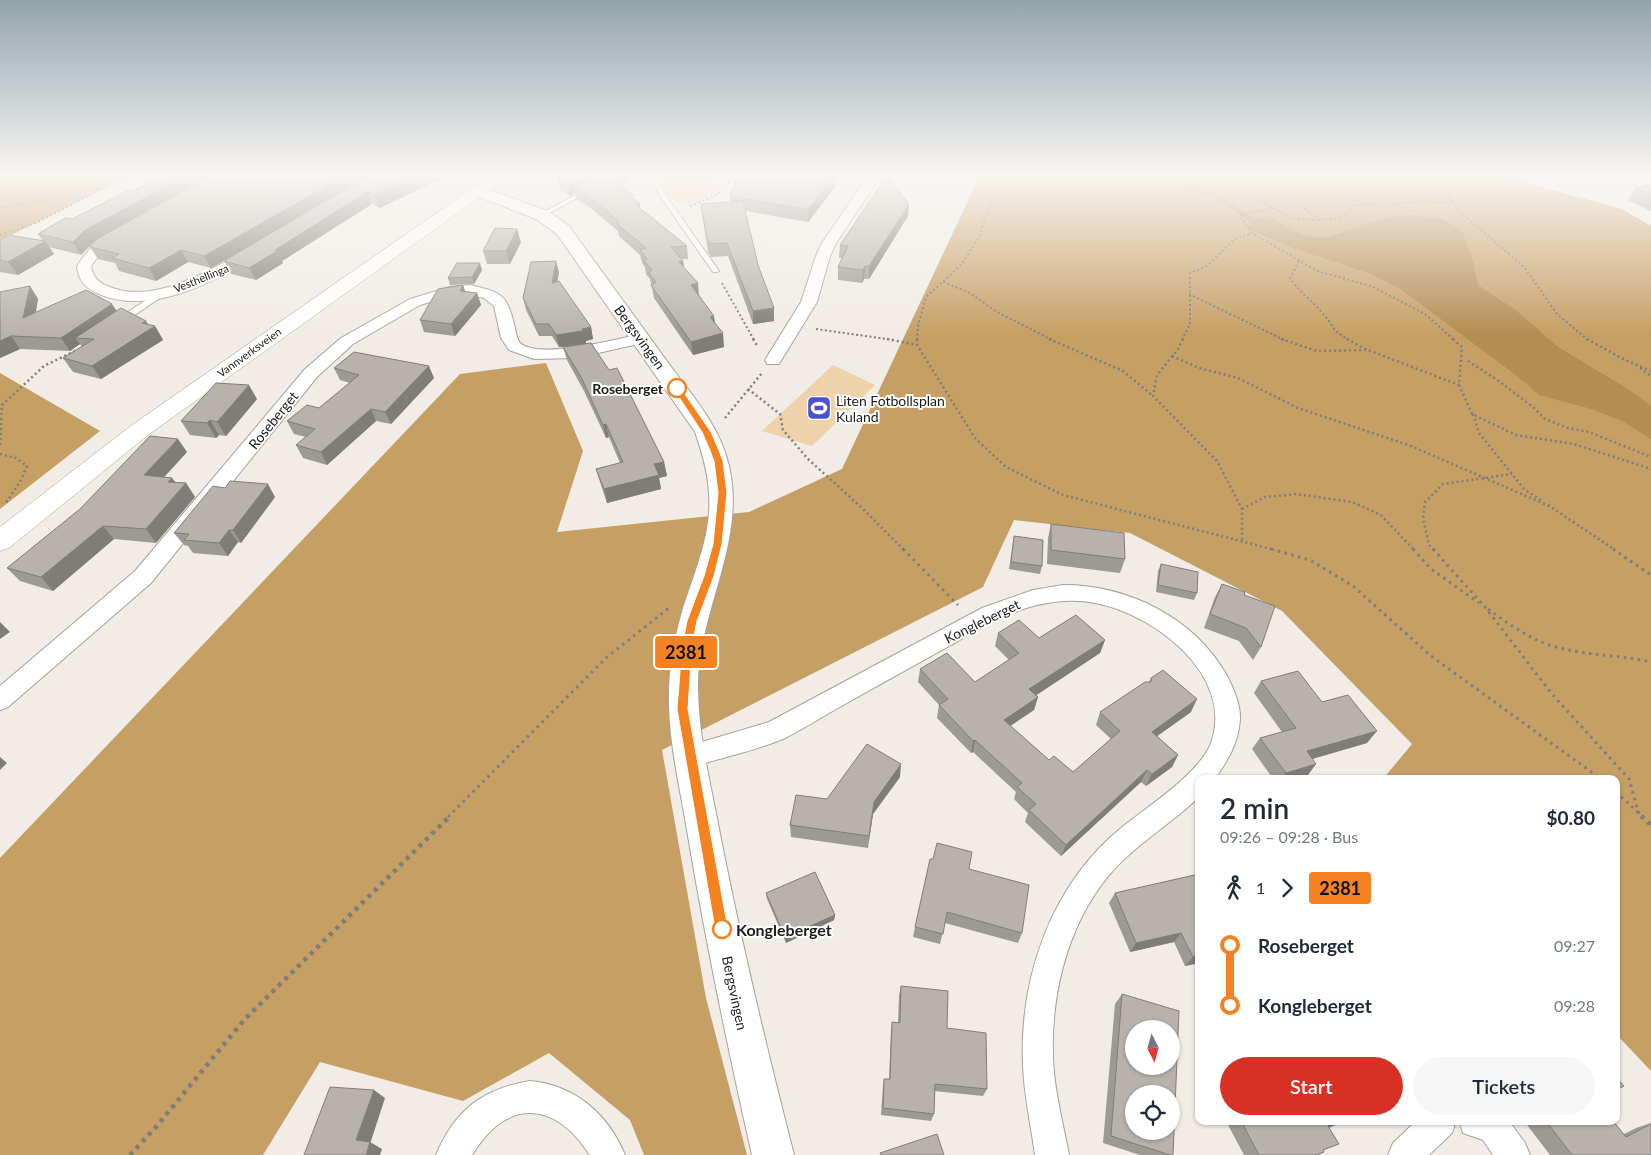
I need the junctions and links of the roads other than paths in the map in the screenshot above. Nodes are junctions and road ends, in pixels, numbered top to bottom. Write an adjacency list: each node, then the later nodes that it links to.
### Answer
1 (427, 227): 12 (main road, Vannverksveien)
2 (559, 227): 10 (street, Bergsvingen)
3 (685, 227): 7 (lane)
4 (840, 227): 11 (street)
5 (133, 228): 8 (street, Vesthellinga)
6 (266, 245): 8 (street, Vesthellinga)
7 (715, 272)
8 (163, 292): 9 (lane)
9 (116, 325)
10 (641, 339): 13 (street, Roseberget); 14 (street, Bergsvingen)
11 (773, 360)
12 (0, 542)
13 (0, 700)
14 (690, 756): 15 (street, Kongleberget); 21 (street, Bergsvingen)
15 (1206, 775)
16 (1195, 789): 22 (street, Kongleberget)
17 (1436, 1125): 23 (street)
18 (1486, 1125): 24 (street)
19 (453, 1155): 20 (street)
20 (608, 1155)
21 (773, 1155)
22 (1052, 1155)
23 (1405, 1155)
24 (1513, 1155)

